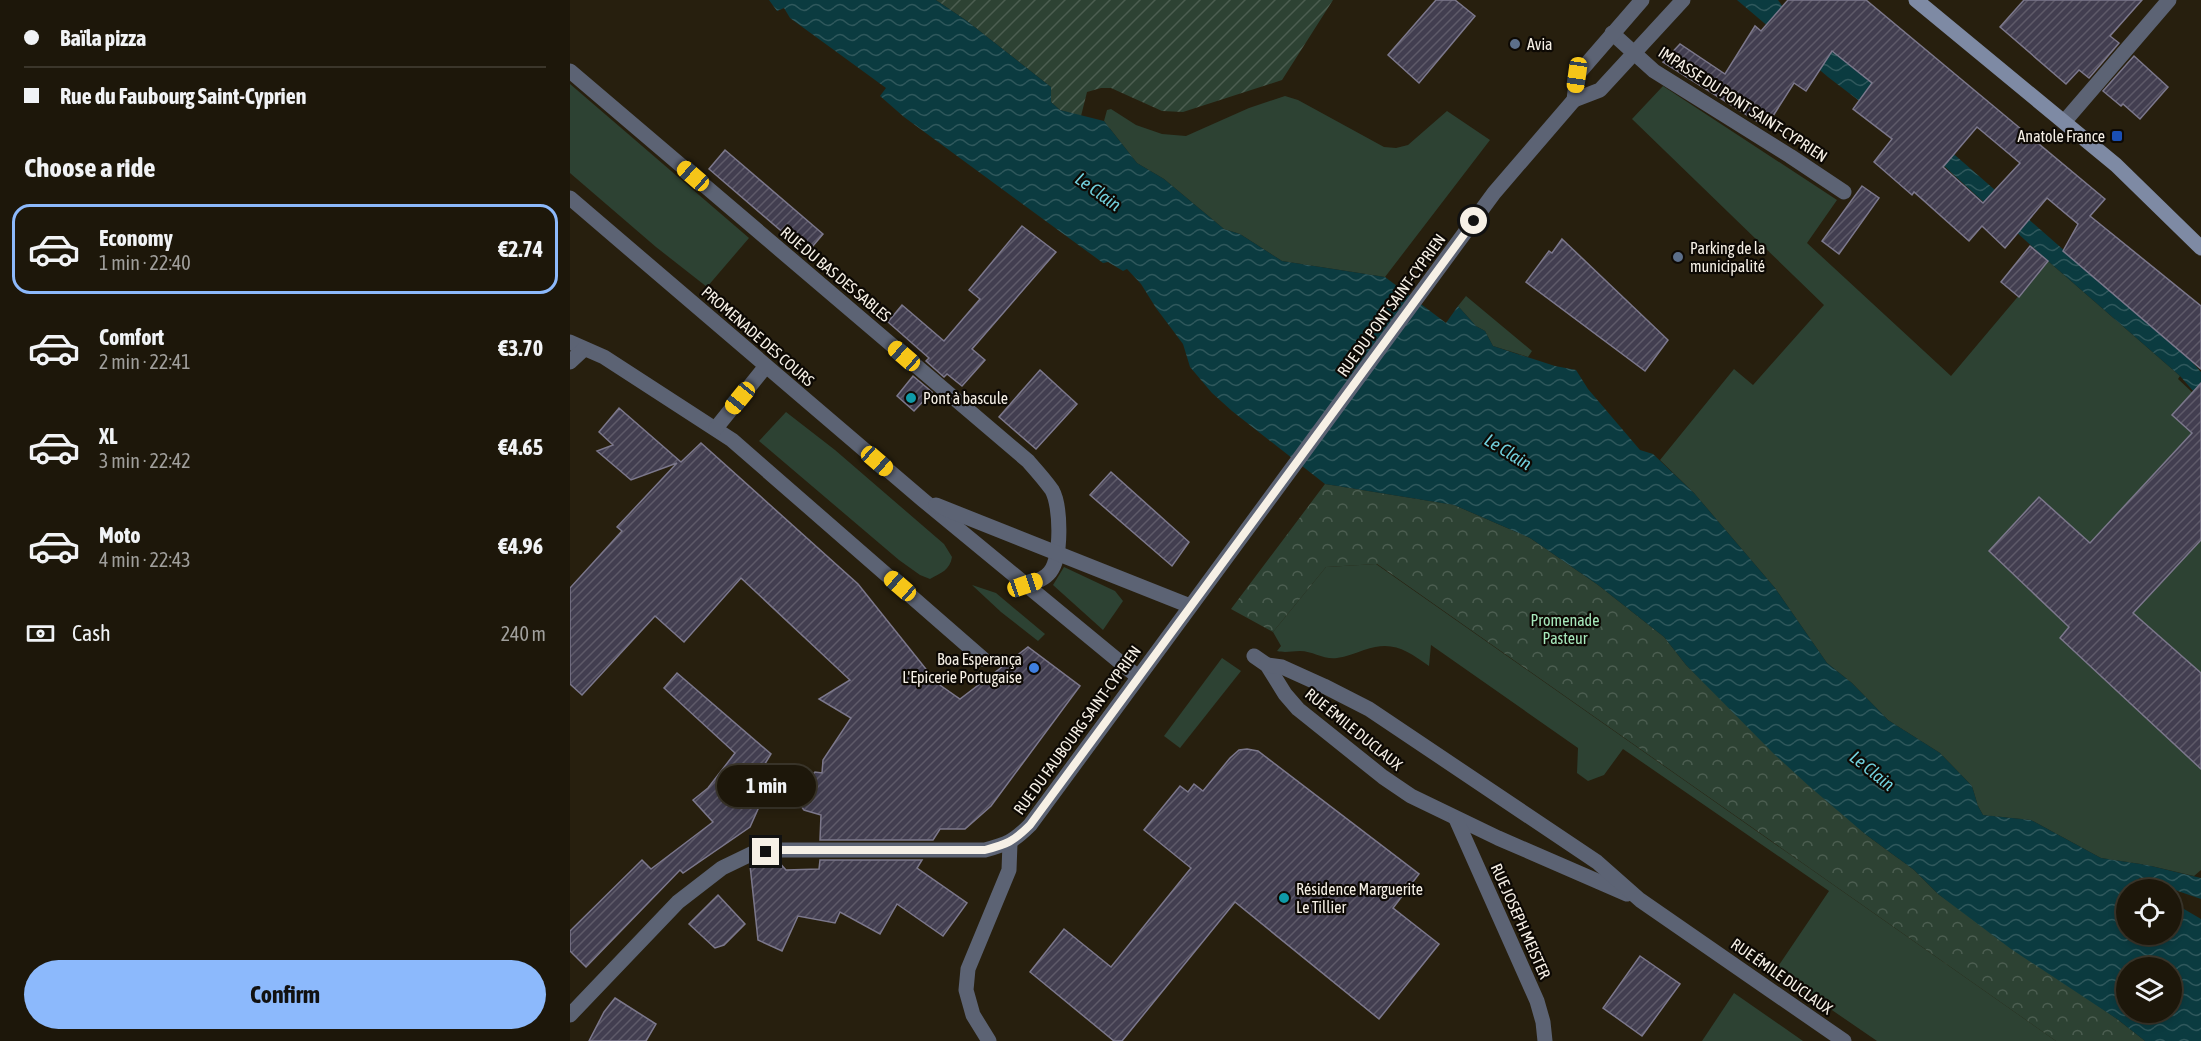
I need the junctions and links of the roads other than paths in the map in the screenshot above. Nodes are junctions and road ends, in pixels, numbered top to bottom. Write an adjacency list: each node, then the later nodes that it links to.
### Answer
1 (1642, 0): 5 (street, RUE DU PONT SAINT-CYPRIEN)
2 (1683, 0): 6 (street)
3 (1916, 0): 9 (main road)
4 (2169, 0): 9 (street)
5 (1612, 33): 6 (street, IMPASSE DU PONT SAINT-CYPRIEN); 8 (street, RUE DU PONT SAINT-CYPRIEN)
6 (1630, 48): 8 (street); 10 (street, IMPASSE DU PONT SAINT-CYPRIEN)
7 (570, 71): 18 (street, RUE DU BAS DES SABLES)
8 (1574, 100): 20 (street, RUE DU PONT SAINT-CYPRIEN)
9 (2064, 122): 12 (main road)
10 (1844, 192)
11 (570, 198): 15 (street, PROMENADE DES COURS)
12 (2201, 248)
13 (577, 345): 14 (street); 16 (street)
14 (570, 362)
15 (766, 366): 16 (street); 17 (street, PROMENADE DES COURS)
16 (716, 428): 22 (street)
17 (923, 500): 18 (street, PROMENADE DES COURS); 19 (street, PROMENADE DES COURS)
18 (1058, 554): 19 (street); 20 (street, PROMENADE DES COURS)
19 (1025, 585): 24 (street, PROMENADE DES COURS)
20 (1190, 606): 24 (street, RUE DU FAUBOURG SAINT-CYPRIEN)
21 (1254, 656): 23 (street)
22 (983, 659)
23 (1267, 665): 25 (street, RUE ÉMILE DUCLAUX); 27 (street, RUE ÉMILE DUCLAUX)
24 (1138, 677): 26 (street, RUE DU FAUBOURG SAINT-CYPRIEN)
25 (1456, 819): 27 (street, RUE ÉMILE DUCLAUX); 30 (street, RUE JOSEPH MEISTER)
26 (1010, 843): 28 (street, RUE DU FAUBOURG SAINT-CYPRIEN); 29 (street)
27 (1640, 900): 31 (street, RUE ÉMILE DUCLAUX)
28 (570, 1015)
29 (989, 1041)
30 (1545, 1041)
31 (1844, 1041)

